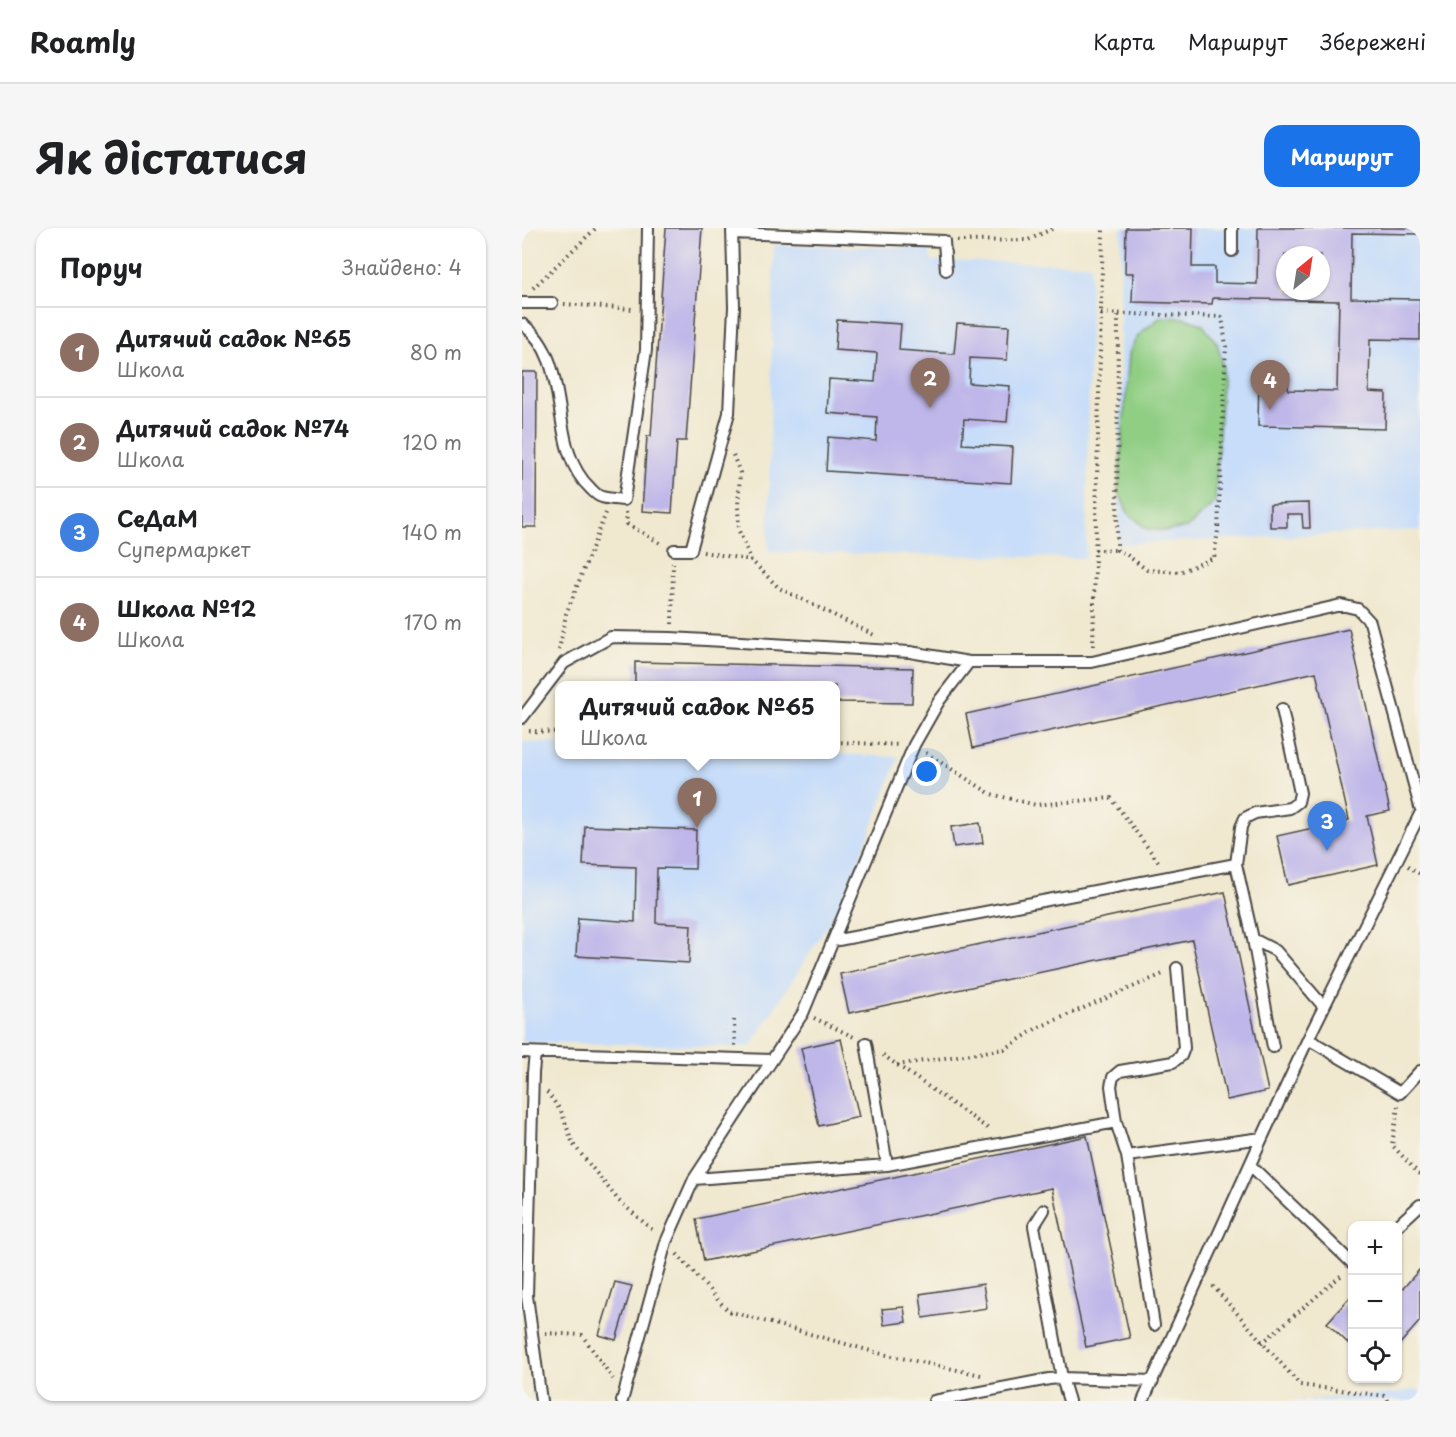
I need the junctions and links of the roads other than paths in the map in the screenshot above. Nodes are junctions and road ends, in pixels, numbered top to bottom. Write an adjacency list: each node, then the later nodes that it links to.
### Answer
1 (648, 228): 8 (lane)
2 (1232, 228): 4 (lane)
3 (732, 230): 5 (lane); 9 (lane)
4 (1232, 251)
5 (946, 270)
6 (522, 303): 7 (lane)
7 (552, 303)
8 (522, 324)
9 (673, 550)
10 (969, 662): 12 (lane); 13 (lane); 17 (lane)
11 (1282, 709): 15 (lane)
12 (522, 718)
13 (1420, 807)
14 (1420, 814): 19 (lane)
15 (1236, 864): 16 (lane); 17 (lane)
16 (1253, 939): 19 (lane); 22 (lane)
17 (833, 941): 25 (lane)
18 (1178, 968): 27 (lane)
19 (1324, 1007): 20 (lane)
20 (1308, 1039): 26 (lane); 28 (lane)
21 (866, 1043): 30 (lane)
22 (1273, 1047)
23 (522, 1052): 24 (lane)
24 (535, 1053): 25 (lane); 37 (lane)
25 (772, 1060): 32 (lane)
26 (1420, 1071)
27 (1116, 1122): 29 (lane); 30 (lane)
28 (1262, 1138): 29 (lane); 31 (lane)
29 (1127, 1156): 38 (lane)
30 (887, 1165): 32 (lane)
31 (1250, 1165): 36 (lane); 40 (lane)
32 (694, 1179): 41 (lane)
33 (1420, 1205): 35 (lane)
34 (1044, 1210): 39 (lane)
35 (1402, 1221)
36 (1348, 1258)
37 (526, 1313): 42 (lane)
38 (1154, 1325)
39 (1062, 1378): 40 (lane); 43 (lane); 44 (lane)
40 (1153, 1381): 45 (lane)
41 (623, 1397)
42 (541, 1401)
43 (934, 1401)
44 (1069, 1401)
45 (1143, 1401)

